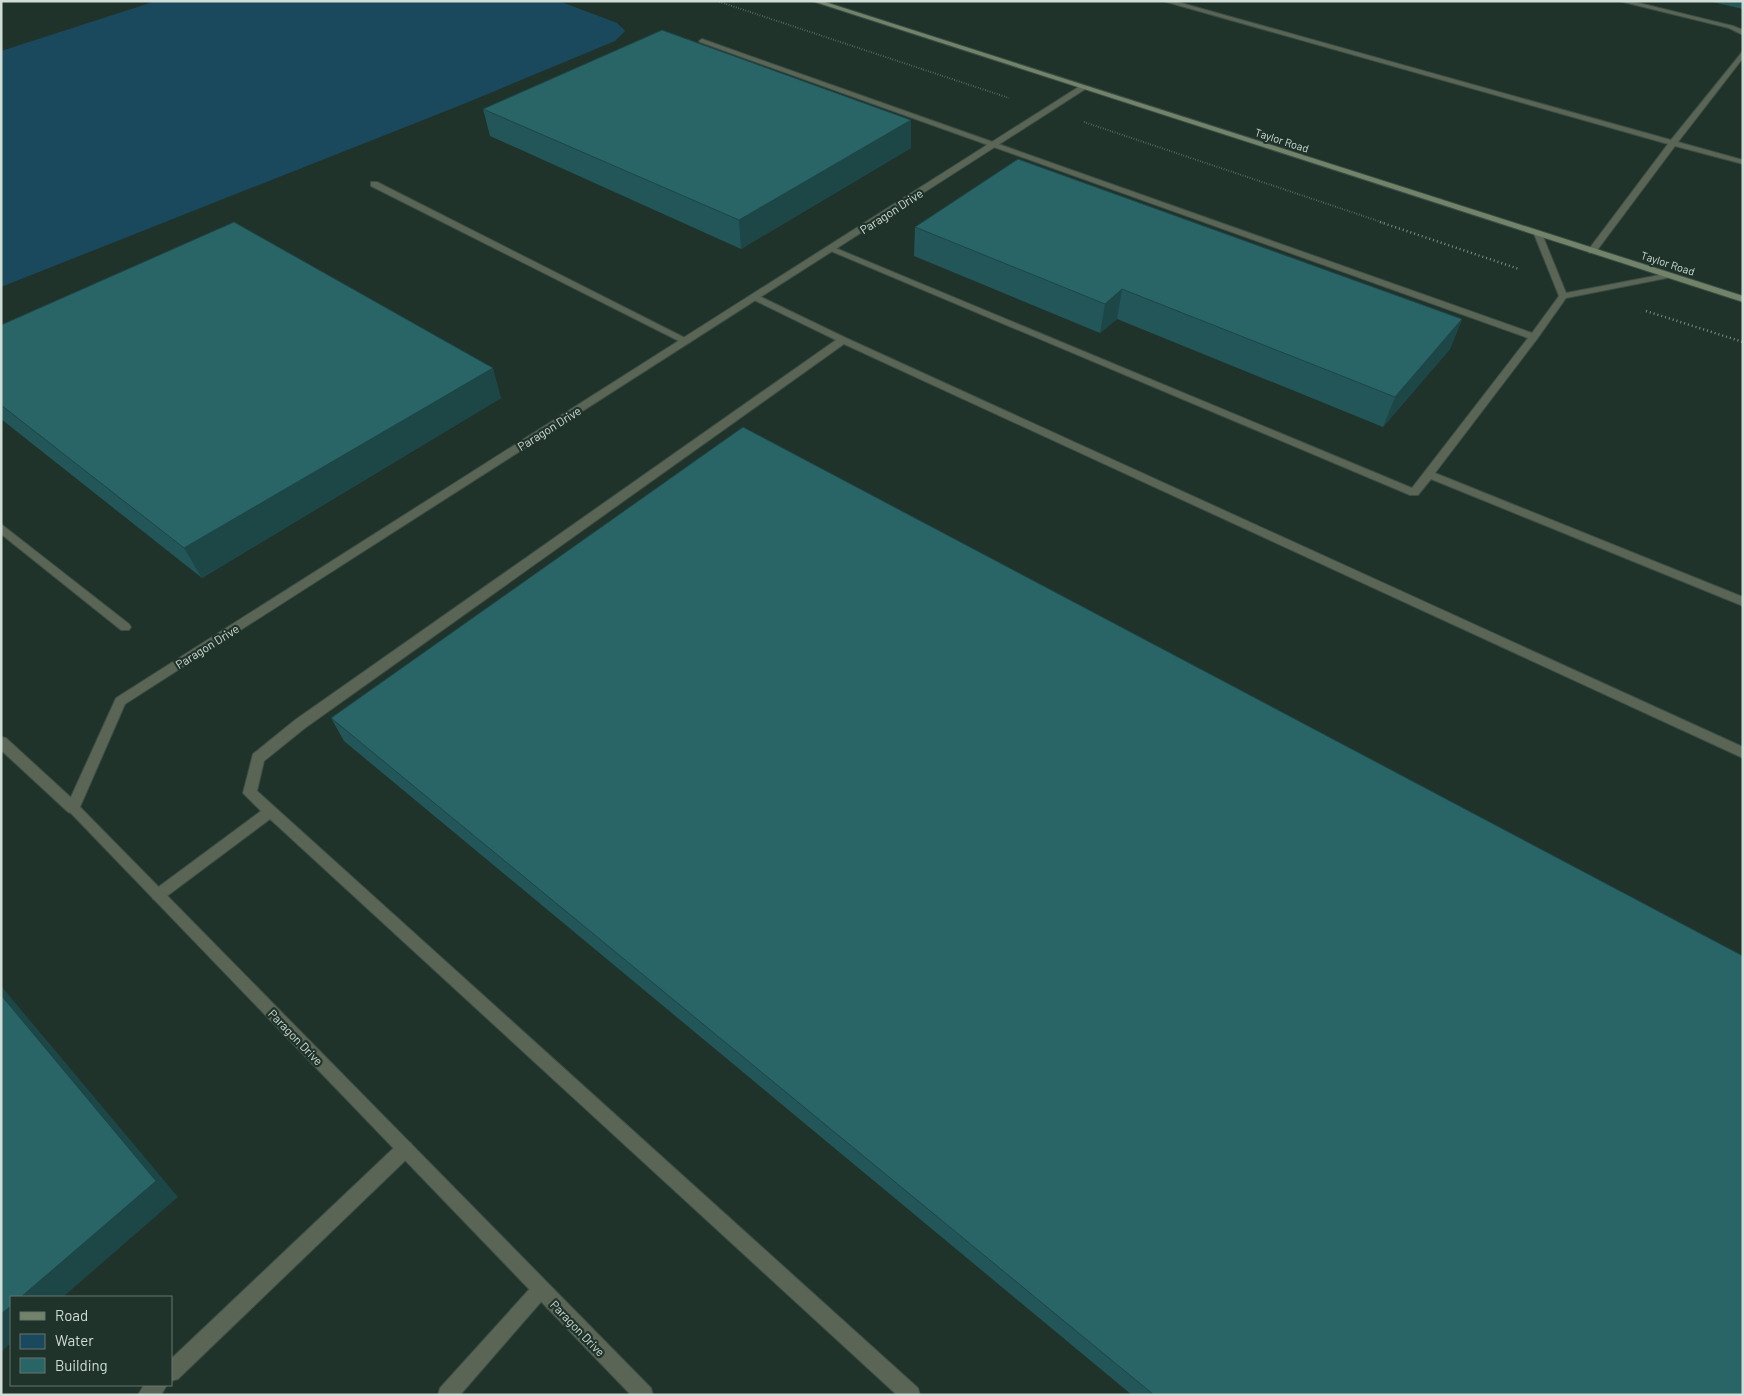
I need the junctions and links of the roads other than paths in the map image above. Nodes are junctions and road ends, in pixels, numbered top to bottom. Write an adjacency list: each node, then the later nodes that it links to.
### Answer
1 (815, 1): 8 (main road, Taylor Road)
2 (1166, 1): 9 (street)
3 (1622, 1): 4 (street)
4 (1743, 33)
5 (702, 41): 10 (street)
6 (1743, 53): 7 (street)
7 (1740, 60): 9 (street)
8 (1083, 88): 10 (street, Paragon Drive); 13 (main road, Taylor Road)
9 (1673, 143): 11 (street); 15 (street)
10 (996, 144): 14 (street, Paragon Drive); 20 (street)
11 (1743, 162)
12 (374, 184): 22 (street)
13 (1538, 234): 15 (main road, Taylor Road); 17 (street)
14 (830, 249): 18 (street, Paragon Drive); 23 (street)
15 (1592, 251): 16 (main road, Taylor Road)
16 (1667, 275): 17 (street); 19 (main road, Taylor Road)
17 (1563, 296): 20 (street)
18 (755, 297): 21 (street); 22 (street, Paragon Drive)
19 (1743, 299)
20 (1534, 338): 23 (street)
21 (843, 340): 28 (street); 30 (street)
22 (686, 341): 29 (street, Paragon Drive)
23 (1429, 474): 25 (street)
24 (1, 528): 26 (street)
25 (1743, 602)
26 (125, 627)
27 (1, 742): 29 (street)
28 (1743, 753)
29 (73, 808): 31 (street, Paragon Drive)
30 (271, 811): 31 (street); 39 (street)
31 (158, 895): 32 (street, Paragon Drive)
32 (406, 1149): 33 (street, Paragon Drive); 34 (street)
33 (541, 1289): 37 (street); 38 (street, Paragon Drive)
34 (172, 1371)
35 (157, 1386): 36 (street)
36 (147, 1395)
37 (447, 1395)
38 (644, 1395)
39 (911, 1395)

